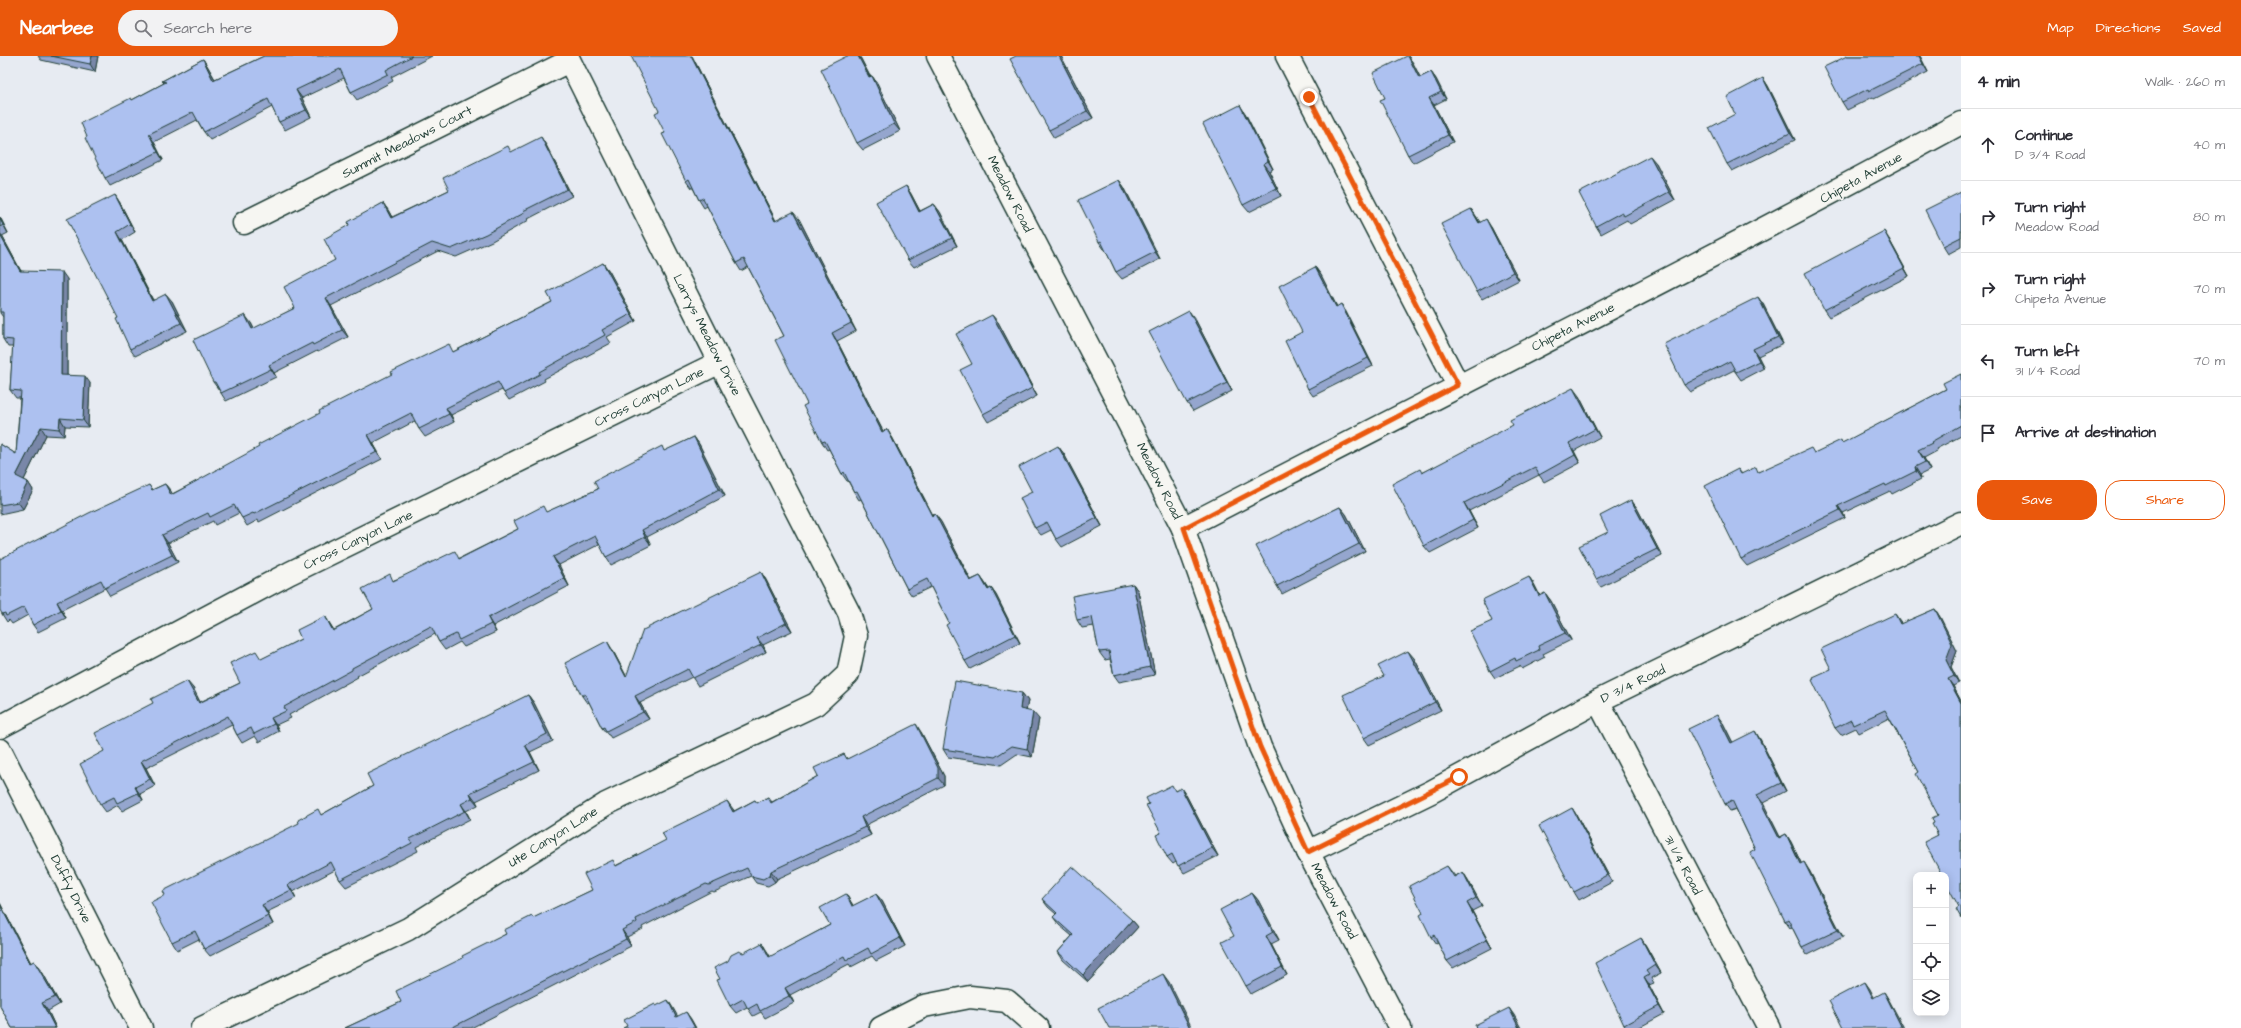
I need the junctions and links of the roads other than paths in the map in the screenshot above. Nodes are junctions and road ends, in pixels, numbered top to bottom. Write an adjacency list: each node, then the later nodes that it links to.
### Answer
1 (938, 56): 9 (street, Meadow Road)
2 (1287, 56): 7 (street)
3 (568, 58): 5 (street, Summit Meadows Court); 6 (street, Larrys Meadow Drive)
4 (1961, 123): 7 (street, Chipeta Avenue)
5 (244, 223)
6 (720, 362): 10 (street, Larrys Meadow Drive); 12 (street, Cross Canyon Lane)
7 (1458, 385): 9 (street, Chipeta Avenue)
8 (1961, 524): 11 (street, D 3/4 Road)
9 (1184, 528): 14 (street, Meadow Road)
10 (849, 613): 16 (street, Ute Canyon Lane)
11 (1598, 701): 14 (street, D 3/4 Road); 20 (street, 31 1/4 Road)
12 (0, 727)
13 (0, 750): 15 (street, Duffy Drive)
14 (1308, 852): 19 (street, Meadow Road)
15 (142, 1028)
16 (202, 1028)
17 (881, 1028): 18 (street)
18 (1038, 1028)
19 (1400, 1028)
20 (1769, 1028)

